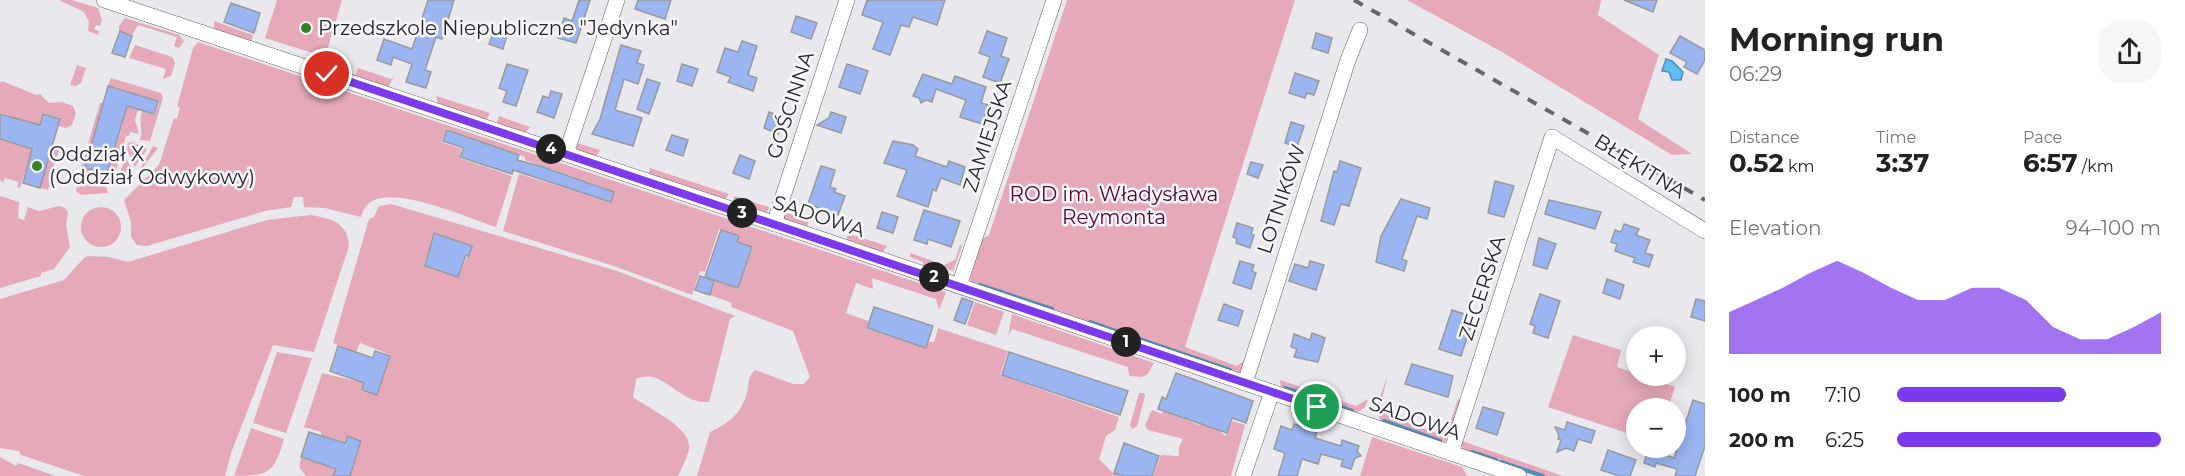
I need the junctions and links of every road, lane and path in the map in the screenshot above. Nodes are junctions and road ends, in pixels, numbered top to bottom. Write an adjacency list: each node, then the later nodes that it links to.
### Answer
1 (104, 0): 7 (street, SADOWA)
2 (617, 0): 7 (street)
3 (847, 0): 8 (street, GOŚCINNA)
4 (1054, 0): 10 (street, ZAMIEJSKA)
5 (1360, 30): 11 (street, LOTNIKÓW)
6 (1552, 137): 9 (street, BŁĘKITNA); 13 (street, ZECERSKA)
7 (566, 154): 8 (street, SADOWA)
8 (774, 224): 10 (street, SADOWA)
9 (1705, 231)
10 (959, 286): 11 (street, SADOWA)
11 (1245, 383): 12 (street, SADOWA)
12 (1272, 392): 13 (street, SADOWA); 15 (street)
13 (1450, 453): 14 (street, SADOWA)
14 (1480, 470): 16 (street, SADOWA)
15 (1243, 476)
16 (1519, 476)

